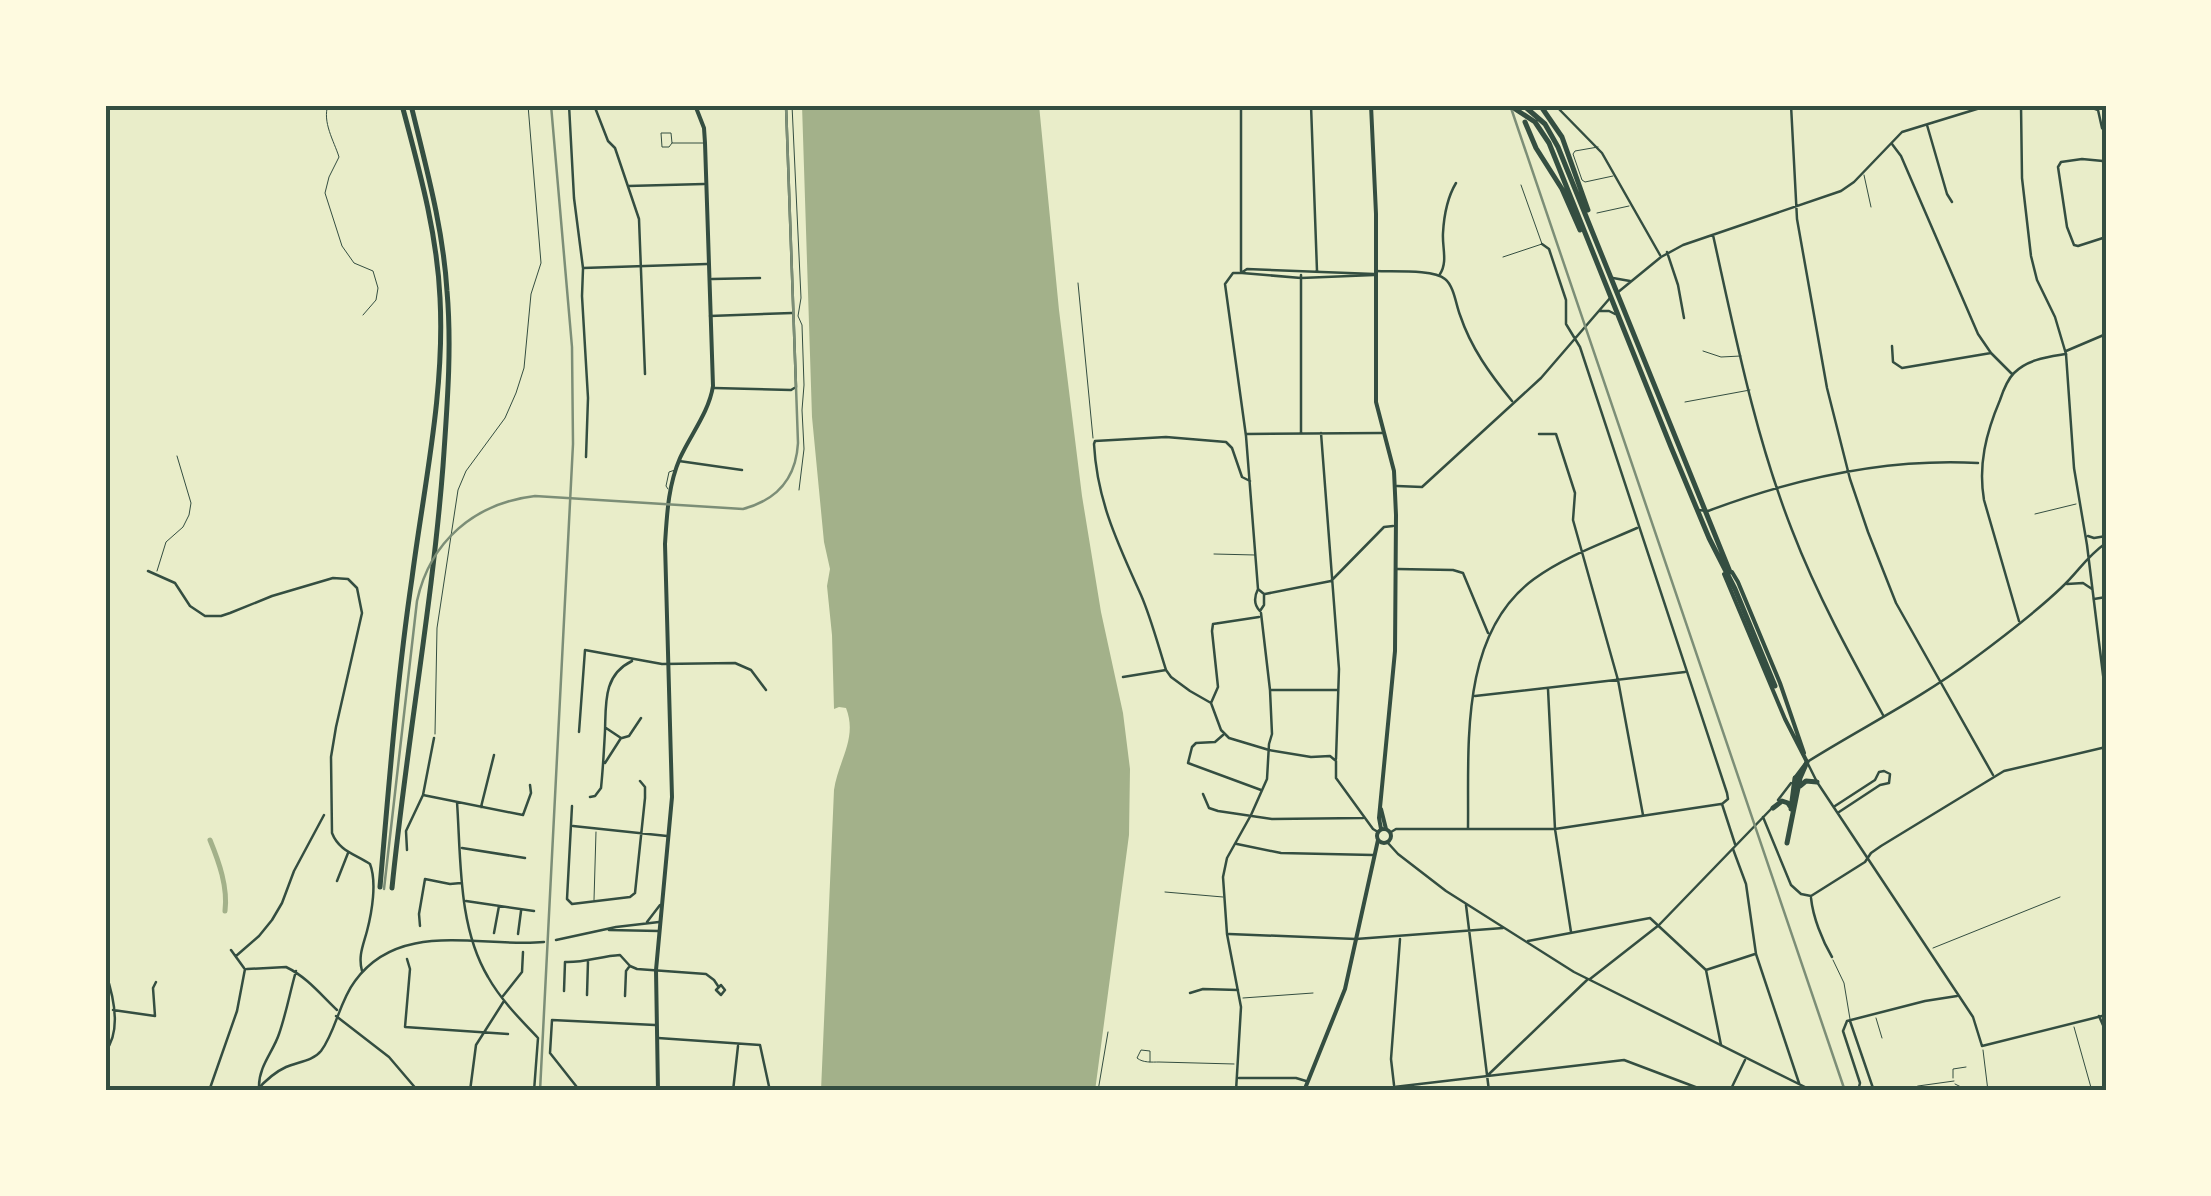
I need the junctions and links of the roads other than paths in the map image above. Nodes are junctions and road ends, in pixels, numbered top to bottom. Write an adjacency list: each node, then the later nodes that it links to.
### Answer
1 (328, 105): 66 (street)
2 (404, 105): 199 (main road); 200 (main road)
3 (528, 105): 150 (street)
4 (569, 105): 51 (street)
5 (594, 105): 34 (street)
6 (695, 105): 25 (main road)
7 (786, 105): 65 (street)
8 (792, 105): 98 (street)
9 (1241, 105): 54 (street)
10 (1311, 105): 53 (street)
11 (1371, 105): 55 (main road)
12 (1508, 105): 45 (main road)
13 (1523, 105): 41 (main road)
14 (1540, 105): 41 (main road)
15 (1555, 105): 26 (street)
16 (1791, 105): 38 (street)
17 (1990, 105): 21 (street)
18 (2021, 105): 75 (street)
19 (2084, 105): 22 (street)
20 (1525, 122): 45 (main road)
21 (1927, 124): 23 (street); 36 (street)
22 (2106, 132)
23 (1891, 142): 29 (street); 74 (street)
24 (672, 143): 25 (street)
25 (705, 143): 32 (main road)
26 (1598, 147): 30 (street); 30 (street)
27 (2106, 152): 28 (street)
28 (2103, 162): 35 (street); 43 (street)
29 (1863, 172): 38 (street); 39 (street)
30 (1616, 175): 37 (street)
31 (1456, 183): 57 (street)
32 (706, 184): 34 (street); 49 (main road)
33 (1521, 185): 44 (street)
34 (628, 186): 50 (street)
35 (2106, 188)
36 (1952, 202)
37 (1632, 206): 40 (street); 48 (street)
38 (1796, 207): 42 (street); 94 (street)
39 (1871, 207)
40 (1597, 213)
41 (1589, 223): 56 (main road)
42 (1713, 234): 46 (street); 76 (street)
43 (2106, 237)
44 (1542, 244): 47 (street); 71 (street)
45 (1592, 250): 63 (main road)
46 (1668, 252): 48 (street); 69 (street)
47 (1502, 257)
48 (1661, 257): 61 (street)
49 (709, 264): 50 (street); 58 (main road)
50 (640, 266): 51 (street); 77 (street)
51 (583, 268): 90 (street)
52 (1301, 272): 53 (street); 54 (street); 60 (street)
53 (1317, 272): 55 (street)
54 (1241, 273): 60 (street); 86 (street)
55 (1376, 273): 57 (street); 60 (street); 85 (main road)
56 (1610, 275): 61 (street); 63 (main road)
57 (1439, 276): 81 (street)
58 (709, 278): 59 (street); 67 (main road)
59 (760, 278)
60 (1301, 278): 83 (street)
61 (1631, 281): 63 (street)
62 (1078, 283): 88 (street)
63 (1614, 295): 64 (street); 68 (main road); 101 (main road)
64 (1598, 312): 68 (street); 71 (street)
65 (793, 313): 67 (street); 79 (street)
66 (363, 314)
67 (710, 316): 79 (main road)
68 (1618, 316): 100 (main road)
69 (1684, 318)
70 (2106, 334): 75 (street)
71 (1575, 338): 81 (street); 104 (street)
72 (1892, 346): 74 (street)
73 (1703, 350): 76 (street)
74 (1991, 353): 78 (street)
75 (2065, 353): 78 (street); 99 (street)
76 (1741, 356): 80 (street)
77 (645, 374)
78 (2012, 374): 92 (street)
79 (713, 388): 91 (main road)
80 (1750, 390): 82 (street); 97 (street)
81 (1513, 402): 96 (street)
82 (1685, 402)
83 (1300, 433): 84 (street); 86 (street)
84 (1321, 433): 85 (street); 116 (street)
85 (1383, 433): 96 (main road)
86 (1246, 434): 95 (street)
87 (1540, 434): 108 (street)
88 (1094, 441): 95 (street); 130 (street)
89 (177, 456): 115 (street)
90 (586, 457)
91 (679, 462): 93 (street); 128 (main road)
92 (1982, 463): 94 (street); 124 (street)
93 (742, 470)
94 (1848, 471): 97 (street); 134 (street)
95 (1250, 481): 110 (street)
96 (1396, 486): 103 (main road)
97 (1777, 487): 101 (street); 145 (street)
98 (799, 490)
99 (2079, 503): 102 (street); 105 (street)
100 (1697, 509): 101 (street); 112 (main road)
101 (1705, 511): 112 (main road)
102 (2035, 514)
103 (1396, 526): 113 (main road); 116 (street)
104 (1639, 527): 108 (street); 131 (street)
105 (2085, 534): 106 (street); 111 (street)
106 (2106, 536)
107 (2106, 543): 111 (street)
108 (1583, 552): 125 (street); 133 (street)
109 (1214, 554): 110 (street)
110 (1256, 554): 118 (street)
111 (2088, 556): 117 (street); 119 (street)
112 (1725, 564): 135 (main road)
113 (1396, 570): 125 (street); 185 (main road)
114 (148, 571): 115 (street)
115 (156, 574): 193 (street)
116 (1331, 580): 120 (street); 139 (street)
117 (2065, 584): 119 (street); 124 (street)
118 (1258, 589): 120 (street); 123 (street)
119 (2093, 589): 122 (street)
120 (1264, 594): 123 (street)
121 (2106, 597): 122 (street)
122 (2094, 599): 143 (street)
123 (1261, 614): 138 (street); 144 (street)
124 (2020, 622): 134 (street)
125 (1488, 634): 141 (street)
126 (615, 656): 127 (street); 129 (street); 148 (street)
127 (635, 659): 128 (street); 129 (street)
128 (668, 664): 137 (street); 187 (main road)
129 (619, 668): 147 (street)
130 (1166, 670): 132 (street); 144 (street)
131 (1687, 671): 133 (street); 169 (street)
132 (1123, 676)
133 (1618, 680): 136 (street); 178 (street)
134 (1940, 682): 145 (street); 158 (street)
135 (1776, 685): 140 (main road); 142 (main road)
136 (1548, 689): 141 (street); 184 (street)
137 (766, 690)
138 (1270, 690): 139 (street); 153 (street)
139 (1339, 690): 156 (street)
140 (1784, 693): 142 (main road); 155 (main road)
141 (1474, 696): 182 (street)
142 (1775, 696): 155 (main road)
143 (2106, 699)
144 (1211, 703): 149 (street)
145 (1883, 716): 155 (street)
146 (641, 718): 151 (street)
147 (605, 727): 151 (street); 157 (street)
148 (579, 732)
149 (1224, 734): 153 (street); 164 (street)
150 (434, 738): 166 (street)
151 (621, 738): 157 (street)
152 (2106, 748): 158 (street)
153 (1269, 750): 156 (street); 164 (street)
154 (494, 756): 171 (street)
155 (1806, 760): 159 (main road); 161 (street); 163 (main road)
156 (1336, 761): 180 (street)
157 (602, 768): 167 (street)
158 (1993, 777): 196 (street)
159 (1795, 778): 173 (street); 174 (main road)
160 (640, 781): 186 (street)
161 (1817, 782): 163 (main road); 172 (street)
162 (530, 785): 171 (street)
163 (1798, 788): 174 (main road)
164 (1263, 790): 177 (street)
165 (1203, 794): 177 (street)
166 (423, 795): 168 (street); 192 (street)
167 (590, 798)
168 (457, 802): 171 (street); 191 (street)
169 (1722, 804): 178 (street); 190 (street)
170 (572, 806): 181 (street)
171 (481, 807)
172 (1834, 807): 175 (street); 175 (street)
173 (1772, 808): 174 (main road); 179 (street)
174 (1790, 812)
175 (1838, 813): 196 (street)
176 (324, 815): 234 (street)
177 (1251, 815): 180 (street); 189 (street)
178 (1643, 815): 184 (street)
179 (1763, 816): 190 (street); 202 (street)
180 (1365, 818): 185 (street)
181 (571, 826): 183 (street); 206 (street)
182 (1468, 828): 184 (street); 185 (street)
183 (596, 829): 186 (street); 206 (street)
184 (1555, 829): 223 (street)
185 (1384, 830): 188 (main road); 188 (main road)
186 (641, 833): 187 (street); 206 (street)
187 (667, 836): 207 (main road)
188 (1382, 842): 194 (main road); 208 (street)
189 (1235, 844): 194 (street); 203 (street)
190 (1735, 847): 214 (street); 233 (street)
191 (459, 848): 195 (street); 198 (street)
192 (407, 850)
193 (348, 852): 197 (street); 243 (street)
194 (1375, 856): 225 (main road)
195 (525, 858)
196 (1868, 858): 202 (street); 231 (street)
197 (337, 881)
198 (462, 883): 205 (street); 215 (street)
199 (380, 888)
200 (392, 888)
201 (1165, 892): 203 (street)
202 (1811, 896): 235 (street)
203 (1223, 897): 222 (street)
204 (2060, 897): 231 (street)
205 (465, 900): 209 (street); 228 (street)
206 (594, 900)
207 (662, 902): 212 (street); 213 (main road)
208 (1466, 904): 216 (street); 219 (street)
209 (499, 906): 210 (street); 220 (street)
210 (522, 910): 211 (street); 221 (street)
211 (534, 911)
212 (646, 922): 213 (street); 217 (street)
213 (660, 922): 218 (main road)
214 (1659, 925): 223 (street); 241 (street); 245 (street)
215 (420, 926)
216 (1503, 928): 219 (street); 227 (street)
217 (602, 930): 218 (street); 226 (street)
218 (660, 930): 240 (main road)
219 (1470, 931): 224 (street); 279 (street)
220 (494, 934)
221 (518, 934)
222 (1227, 934): 225 (street); 248 (street)
223 (1571, 934): 227 (street)
224 (1400, 938): 225 (street); 288 (street)
225 (1356, 939): 283 (main road)
226 (556, 940)
227 (1524, 941): 245 (street)
228 (473, 942): 229 (street); 243 (street); 256 (street)
229 (544, 942)
230 (231, 950): 234 (street)
231 (1930, 950): 254 (street)
232 (523, 952): 256 (street)
233 (1756, 954): 241 (street); 286 (street)
234 (236, 956): 239 (street)
235 (1832, 957): 262 (street)
236 (408, 959): 265 (street)
237 (588, 961): 238 (street); 249 (street); 252 (street)
238 (630, 966): 240 (street); 253 (street)
239 (245, 969): 244 (street); 291 (street)
240 (656, 970): 247 (street); 264 (main road)
241 (1706, 970): 272 (street)
242 (105, 971): 257 (street)
243 (362, 971): 259 (street)
244 (296, 972): 259 (street); 290 (street)
245 (1587, 980): 272 (street); 279 (street)
246 (156, 982): 257 (street)
247 (718, 986)
248 (1238, 990): 250 (street); 255 (street)
249 (564, 991)
250 (1190, 992)
251 (1313, 993): 255 (street)
252 (587, 994)
253 (625, 996)
254 (1959, 996): 258 (street); 273 (street)
255 (1240, 998): 277 (street)
256 (503, 999): 265 (street); 295 (street)
257 (113, 1010): 274 (street)
258 (1874, 1013): 262 (street); 270 (street)
259 (337, 1014): 281 (street); 290 (street)
260 (2106, 1014): 261 (street)
261 (2099, 1016): 263 (street); 267 (street)
262 (1850, 1019): 309 (street); 310 (street)
263 (2073, 1023): 273 (street); 313 (street)
264 (656, 1025): 269 (main road); 296 (street)
265 (484, 1032): 268 (street); 294 (street)
266 (1108, 1032): 300 (street)
267 (2106, 1032)
268 (508, 1034)
269 (657, 1038): 271 (street); 297 (main road)
270 (1882, 1038)
271 (738, 1044): 298 (street); 299 (street)
272 (1721, 1046): 275 (street)
273 (1982, 1046): 285 (street)
274 (105, 1052)
275 (1746, 1058): 286 (street); 307 (street)
276 (1150, 1062): 277 (street)
277 (1238, 1064): 280 (street)
278 (1966, 1067): 282 (street)
279 (1487, 1076): 284 (street); 305 (street); 306 (street)
280 (1237, 1078): 283 (street); 301 (street)
281 (409, 1080): 292 (street); 293 (street)
282 (1954, 1081): 289 (street); 311 (street)
283 (1307, 1082): 302 (main road)
284 (1416, 1084): 288 (street); 304 (street)
285 (1986, 1084): 287 (street); 312 (street)
286 (1800, 1085): 308 (street)
287 (1978, 1085)
288 (1394, 1087): 303 (street)
289 (1961, 1087)
290 (258, 1089)
291 (209, 1091)
292 (408, 1091)
293 (418, 1091)
294 (470, 1091)
295 (534, 1091)
296 (580, 1091)
297 (658, 1091)
298 (734, 1091)
299 (770, 1091)
300 (1098, 1091)
301 (1236, 1091)
302 (1304, 1091)
303 (1360, 1091)
304 (1418, 1091)
305 (1489, 1091)
306 (1706, 1091)
307 (1730, 1091)
308 (1813, 1091)
309 (1858, 1091)
310 (1874, 1091)
311 (1904, 1091)
312 (1988, 1091)
313 (2092, 1091)

